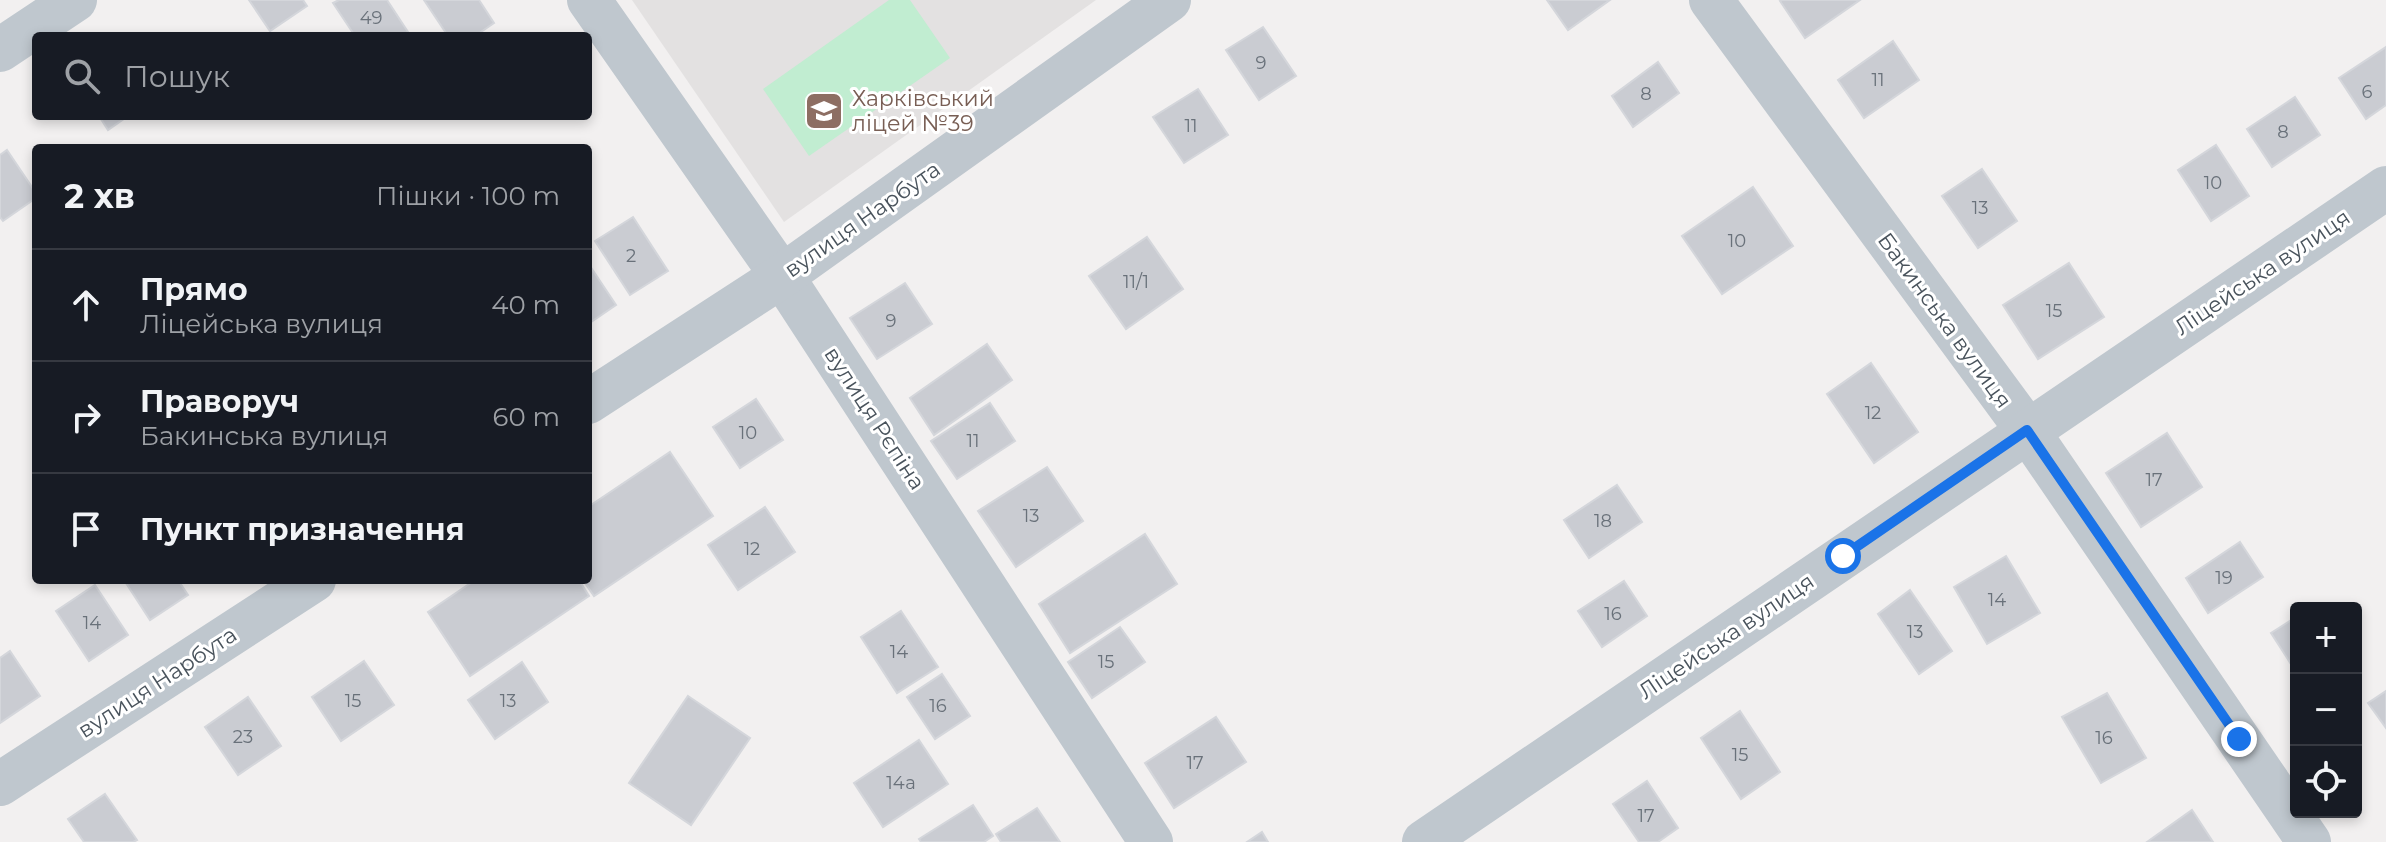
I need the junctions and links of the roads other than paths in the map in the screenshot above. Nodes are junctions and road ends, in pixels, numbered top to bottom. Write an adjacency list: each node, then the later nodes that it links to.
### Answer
1 (75, 0): 5 (street)
2 (589, 0): 7 (street, вулиця Рєпіна)
3 (1169, 0): 7 (street, вулиця Нарбута)
4 (1711, 0): 9 (street, Бакинська вулиця)
5 (0, 50)
6 (2386, 188): 9 (street, Ліцейська вулиця)
7 (782, 276): 8 (street, вулиця Нарбута); 12 (street, вулиця Рєпіна)
8 (592, 399)
9 (2027, 430): 13 (street, Ліцейська вулиця); 14 (street, Бакинська вулиця)
10 (308, 584): 11 (street, вулиця Нарбута)
11 (0, 784)
12 (1151, 842)
13 (1424, 842)
14 (2309, 842)

